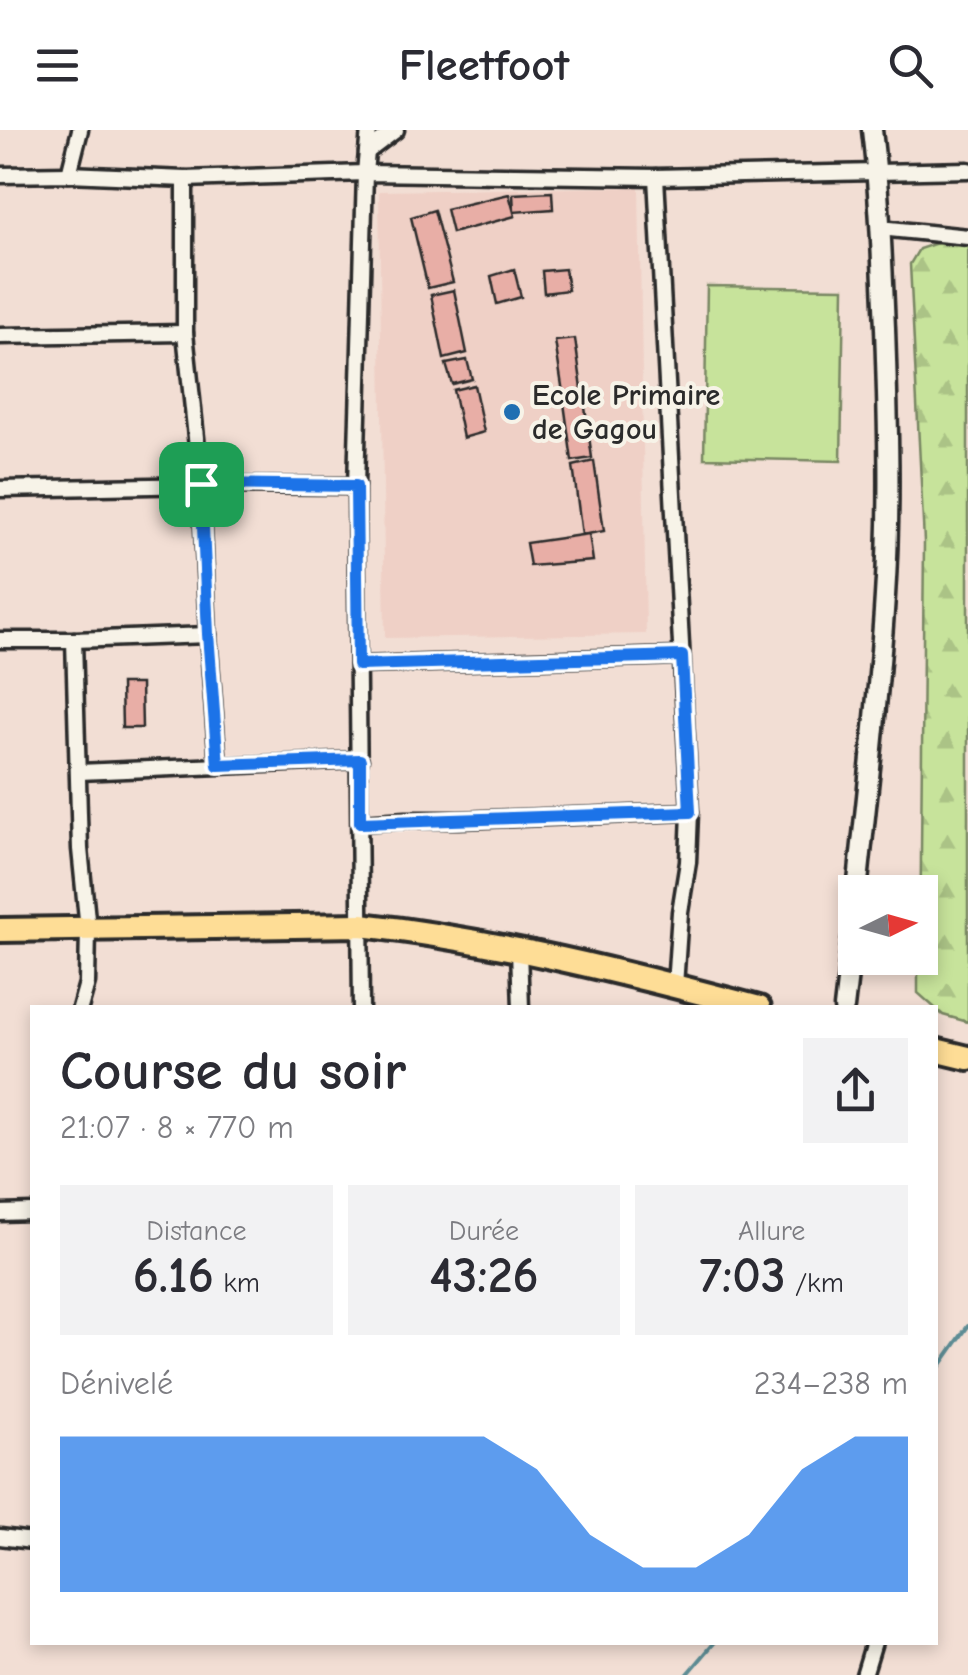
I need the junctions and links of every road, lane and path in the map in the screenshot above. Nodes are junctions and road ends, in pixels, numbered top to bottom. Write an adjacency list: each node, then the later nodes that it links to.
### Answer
1 (80, 130): 9 (street)
2 (369, 130): 5 (street)
3 (396, 130): 5 (street)
4 (872, 130): 8 (street)
5 (367, 152): 7 (street)
6 (968, 170): 8 (street)
7 (365, 173): 11 (street); 12 (street); 18 (street)
8 (878, 173): 11 (street); 13 (street)
9 (70, 174): 10 (street); 12 (street)
10 (0, 175)
11 (656, 177): 23 (street)
12 (186, 179): 15 (street)
13 (880, 228): 14 (street); 30 (street)
14 (968, 237)
15 (185, 333): 16 (street); 17 (street)
16 (0, 336)
17 (201, 484): 18 (street); 19 (street); 20 (street)
18 (356, 486): 24 (street)
19 (0, 489)
20 (208, 634): 22 (street); 26 (street)
21 (0, 640): 22 (street)
22 (74, 640): 27 (street)
23 (682, 656): 24 (street); 28 (street)
24 (358, 665): 25 (street)
25 (360, 760): 26 (street); 29 (street)
26 (218, 765): 27 (street)
27 (79, 772): 32 (street)
28 (690, 812): 29 (street); 36 (street)
29 (360, 823): 31 (street)
30 (859, 875)
31 (360, 925): 32 (main road); 34 (main road); 38 (street)
32 (88, 929): 33 (main road); 37 (street)
33 (0, 930)
34 (519, 950): 36 (main road); 39 (street)
35 (848, 975): 41 (street)
36 (675, 986): 40 (main road)
37 (81, 1005)
38 (361, 1005)
39 (521, 1005)
40 (748, 1005)
41 (844, 1005)
42 (938, 1051): 43 (main road)
43 (968, 1058)
44 (0, 1212): 45 (street)
45 (30, 1212)
46 (0, 1537): 47 (street)
47 (30, 1541)
48 (873, 1645): 49 (street)
49 (864, 1675)

